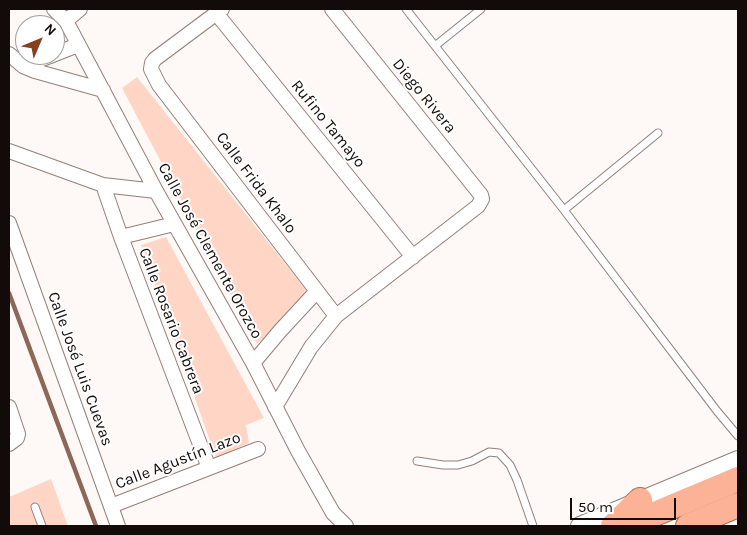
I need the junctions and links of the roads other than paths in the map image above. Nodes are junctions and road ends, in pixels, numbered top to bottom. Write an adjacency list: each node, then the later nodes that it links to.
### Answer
1 (54, 9): 7 (street, Calle José Clemente Orozco)
2 (80, 9): 7 (street)
3 (332, 9): 22 (street, Diego Rivera)
4 (406, 9): 9 (lane)
5 (481, 9): 9 (lane)
6 (219, 11): 22 (street, Rufino Tamayo); 23 (street, Calle Frida Khalo)
7 (66, 21): 8 (street, Calle José Clemente Orozco)
8 (78, 45): 10 (street); 13 (street, Calle José Clemente Orozco)
9 (435, 46): 18 (lane)
10 (65, 50)
11 (9, 54): 12 (street)
12 (23, 66): 13 (street)
13 (103, 90): 17 (street, Calle José Clemente Orozco)
14 (658, 133): 18 (lane)
15 (9, 151): 16 (street)
16 (103, 185): 17 (street); 21 (street, Calle Rosario Cabrera)
17 (156, 191): 20 (street, Calle José Clemente Orozco)
18 (564, 210): 28 (lane)
19 (9, 223): 37 (street, Calle José Luis Cuevas)
20 (174, 224): 21 (street); 25 (street, Calle José Clemente Orozco)
21 (121, 237): 33 (street, Calle Rosario Cabrera)
22 (413, 257): 24 (street)
23 (317, 291): 24 (street, Calle Frida Khalo); 25 (street)
24 (336, 316): 27 (street)
25 (253, 363): 27 (street, Calle José Clemente Orozco)
26 (9, 407): 29 (street)
27 (275, 407): 39 (street, Calle José Clemente Orozco)
28 (738, 436)
29 (11, 443)
30 (258, 449): 33 (street, Calle Agustín Lazo)
31 (738, 460): 35 (street)
32 (417, 461): 43 (lane)
33 (209, 468): 37 (street, Calle Agustín Lazo)
34 (738, 479): 46 (highway)
35 (640, 500): 44 (street); 45 (highway)
36 (738, 505): 47 (highway)
37 (111, 506): 41 (street, Calle José Luis Cuevas)
38 (35, 507): 40 (lane)
39 (333, 519): 42 (street, Calle José Clemente Orozco)
40 (42, 526)
41 (118, 526)
42 (346, 526)
43 (533, 526)
44 (580, 526)
45 (614, 526)
46 (626, 526)
47 (688, 526)

